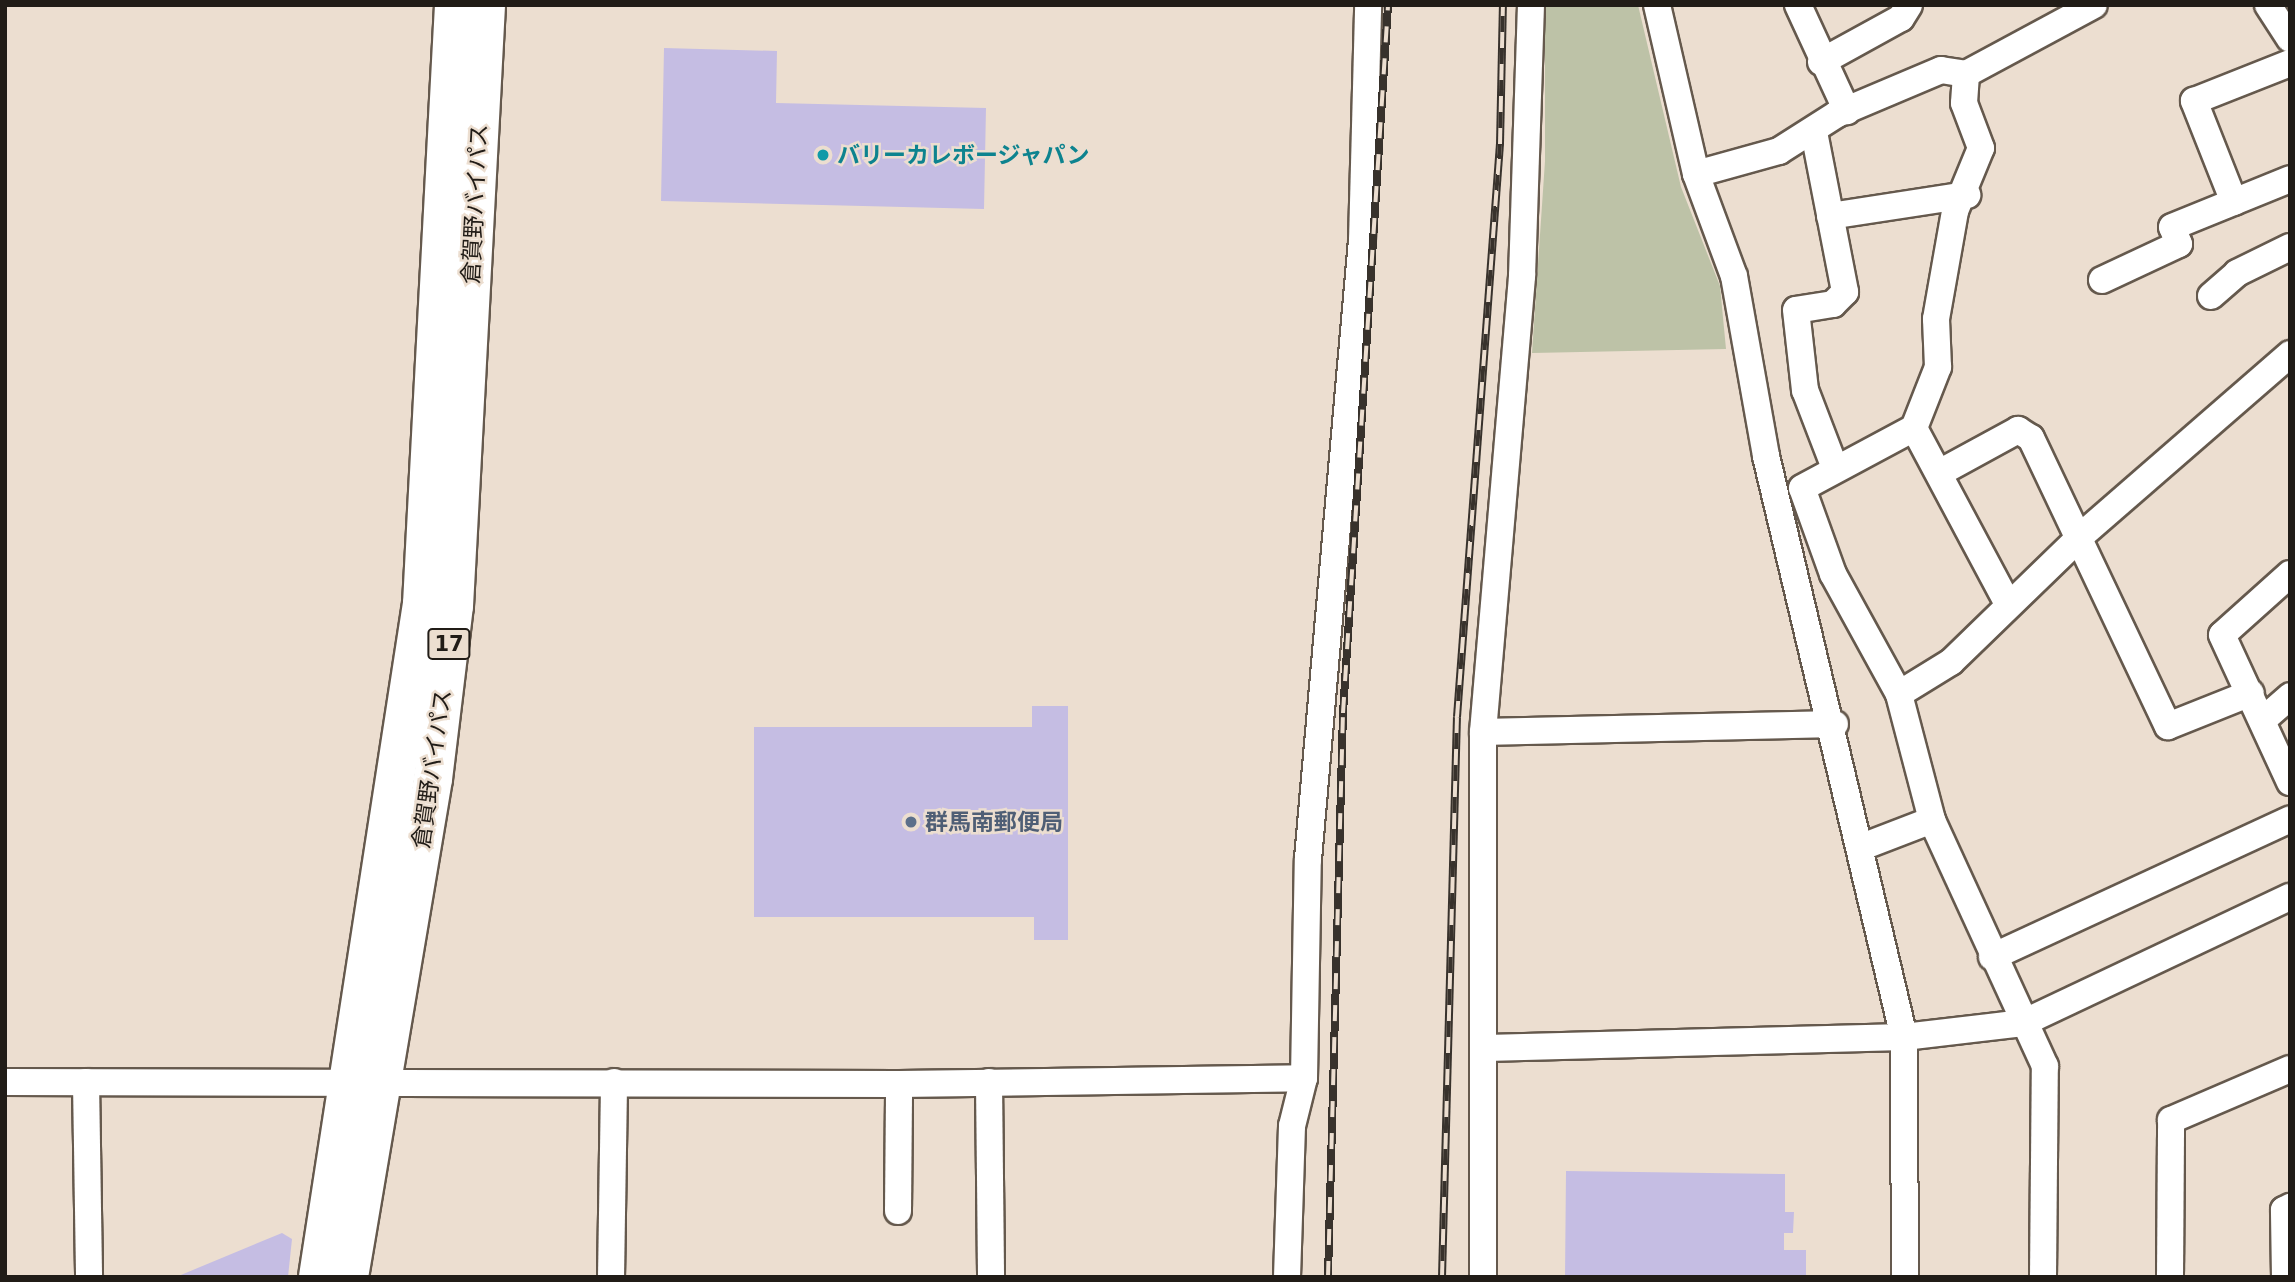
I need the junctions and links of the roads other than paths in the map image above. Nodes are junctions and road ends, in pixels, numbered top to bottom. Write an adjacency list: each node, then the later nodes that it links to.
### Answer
1 (454, 5): 51 (highway, 倉賀野バイパス / 17)
2 (486, 5): 51 (highway, 倉賀野バイパス / 17)
3 (1368, 5): 48 (street)
4 (1531, 5): 37 (street)
5 (1657, 5): 16 (street)
6 (1798, 5): 11 (street)
7 (1909, 5): 11 (street)
8 (2094, 5): 13 (street)
9 (2268, 5): 10 (street)
10 (2290, 39)
11 (1821, 62): 14 (street)
12 (2290, 64): 19 (street)
13 (1966, 74): 14 (street); 18 (street)
14 (1847, 111): 15 (street)
15 (1814, 132): 16 (street); 20 (street)
16 (1696, 174): 36 (street)
17 (2290, 179): 19 (street)
18 (1967, 195): 20 (street); 25 (street)
19 (2234, 202): 22 (street)
20 (1830, 216): 26 (street)
21 (2290, 247): 23 (street)
22 (2102, 280)
23 (2211, 296)
24 (2290, 354): 28 (street)
25 (1914, 428): 26 (street); 27 (street)
26 (1835, 468): 32 (street)
27 (1941, 472): 28 (street); 30 (street)
28 (2082, 535): 30 (street); 31 (street)
29 (2290, 574): 31 (street)
30 (2008, 604): 32 (street)
31 (2251, 693): 35 (street)
32 (1899, 694): 40 (street)
33 (2290, 696): 35 (street)
34 (2290, 708): 35 (street)
35 (2264, 719): 38 (street)
36 (1835, 724): 37 (street); 41 (street)
37 (1483, 732): 46 (street)
38 (2288, 772)
39 (2290, 819): 43 (street)
40 (1932, 820): 41 (street); 43 (street)
41 (1862, 847): 45 (street)
42 (2290, 897): 44 (street)
43 (1992, 957): 44 (street)
44 (2022, 1023): 45 (street); 65 (street)
45 (1904, 1037): 46 (street); 64 (street)
46 (1486, 1048): 63 (street)
47 (2290, 1069): 66 (street)
48 (1304, 1077): 53 (street); 62 (street)
49 (5, 1082): 50 (street)
50 (86, 1082): 51 (street); 57 (street)
51 (363, 1082): 52 (street); 58 (highway, 倉賀野バイパス / 17); 59 (highway, 倉賀野バイパス / 17)
52 (614, 1082): 54 (street); 60 (street)
53 (989, 1082): 54 (street); 61 (street)
54 (899, 1084): 56 (street)
55 (2290, 1207): 67 (street)
56 (898, 1211)
57 (89, 1277)
58 (318, 1277)
59 (349, 1277)
60 (611, 1277)
61 (991, 1277)
62 (1287, 1277)
63 (1483, 1277)
64 (1905, 1277)
65 (2043, 1277)
66 (2170, 1277)
67 (2285, 1277)

